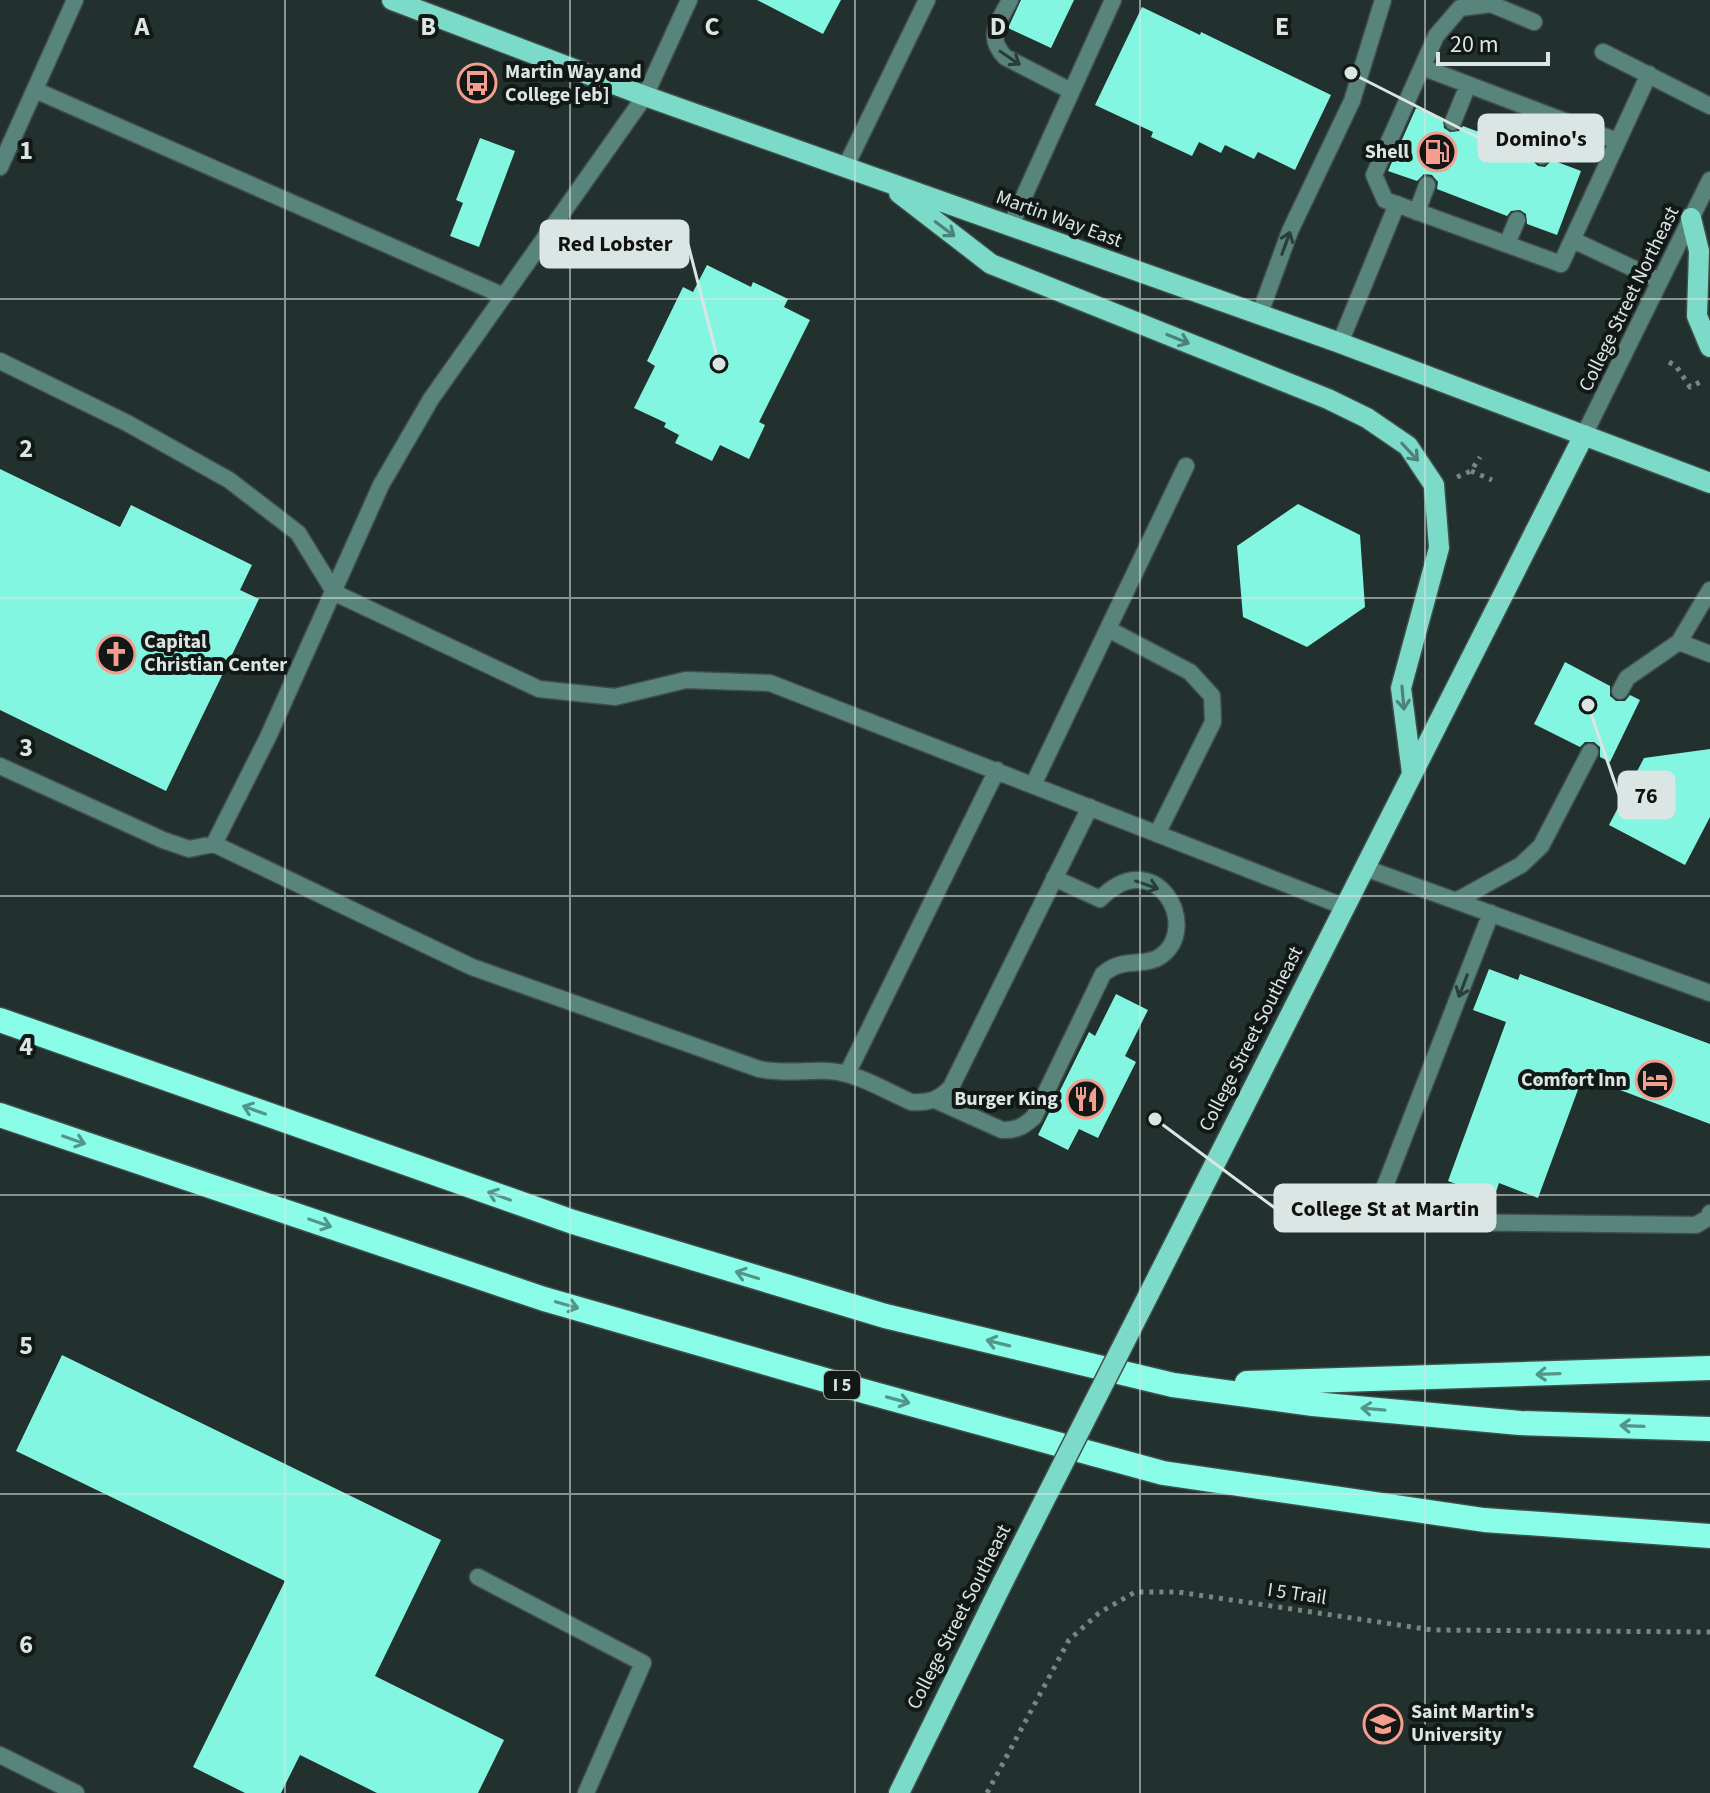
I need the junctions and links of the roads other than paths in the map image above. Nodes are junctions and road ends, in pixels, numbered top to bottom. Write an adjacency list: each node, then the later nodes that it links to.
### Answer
1 (75, 0): 13 (street)
2 (392, 0): 15 (main road, Martin Way East)
3 (689, 0): 15 (street)
4 (927, 0): 22 (street)
5 (1010, 0): 14 (street, one-way to 14)
6 (1113, 0): 14 (street)
7 (1383, 0): 35 (street, one-way to 7)
8 (1534, 22): 10 (street)
9 (1603, 52): 11 (street)
10 (1422, 67): 12 (street); 26 (street)
11 (1649, 74): 16 (street); 19 (street)
12 (1468, 85): 17 (street); 18 (street)
13 (35, 90): 21 (street); 34 (street)
14 (1071, 91): 30 (street)
15 (645, 96): 22 (main road, Martin Way East); 34 (street)
16 (1710, 106)
17 (1556, 118): 19 (street); 20 (street)
18 (1453, 122)
19 (1617, 141): 31 (street)
20 (1542, 156)
21 (0, 167)
22 (845, 168): 24 (main road, Martin Way East)
23 (1710, 180): 28 (street, College Street Northeast)
24 (883, 181): 30 (main road, Martin Way East); 51 (main road, one-way to 51)
25 (1427, 185): 27 (street)
26 (1397, 204): 27 (street); 36 (street)
27 (1417, 212): 32 (street)
28 (1691, 218): 33 (street, College Street Northeast); 37 (main road)
29 (1517, 220): 32 (street)
30 (1010, 227): 35 (main road, Martin Way East)
31 (1573, 240): 32 (street); 33 (street)
32 (1507, 244)
33 (1660, 281): 39 (street, College Street Northeast)
34 (504, 296): 43 (street)
35 (1259, 316): 36 (main road, Martin Way East)
36 (1340, 343): 39 (main road, Martin Way East)
37 (1710, 347)
38 (0, 361): 43 (street)
39 (1584, 435): 41 (main road, Martin Way East); 51 (main road, College Street Southeast)
40 (1186, 466): 44 (street)
41 (1710, 483)
42 (1710, 590): 45 (street)
43 (335, 593): 50 (street); 55 (street)
44 (1108, 629): 52 (street); 54 (street)
45 (1679, 642): 46 (street); 47 (street)
46 (1710, 654)
47 (1620, 691)
48 (1590, 752): 58 (street)
49 (0, 766): 55 (street)
50 (997, 770): 52 (street); 63 (street)
51 (1412, 773): 56 (main road, College Street Southeast)
52 (1033, 785): 53 (street)
53 (1090, 807): 54 (street); 57 (street)
54 (1157, 834): 59 (street)
55 (214, 844): 63 (street)
56 (1365, 868): 58 (street); 59 (main road, College Street Southeast)
57 (1054, 878): 64 (street); 64 (street, one-way to 64)
58 (1456, 901): 60 (street)
59 (1345, 907): 75 (main road, College Street Southeast, bridge)
60 (1491, 913): 61 (street); 66 (street, one-way to 66)
61 (1710, 993)
62 (0, 1020): 68 (highway, one-way to 62)
63 (847, 1074): 64 (street)
64 (935, 1100)
65 (0, 1115): 70 (highway, I 5, one-way to 70)
66 (1710, 1213)
67 (1710, 1368): 68 (highway, one-way to 68)
68 (1173, 1385): 69 (highway, one-way to 68)
69 (1710, 1429)
70 (1710, 1536)
71 (478, 1577): 74 (street)
72 (0, 1755): 73 (street)
73 (76, 1793)
74 (586, 1793)
75 (899, 1793)

